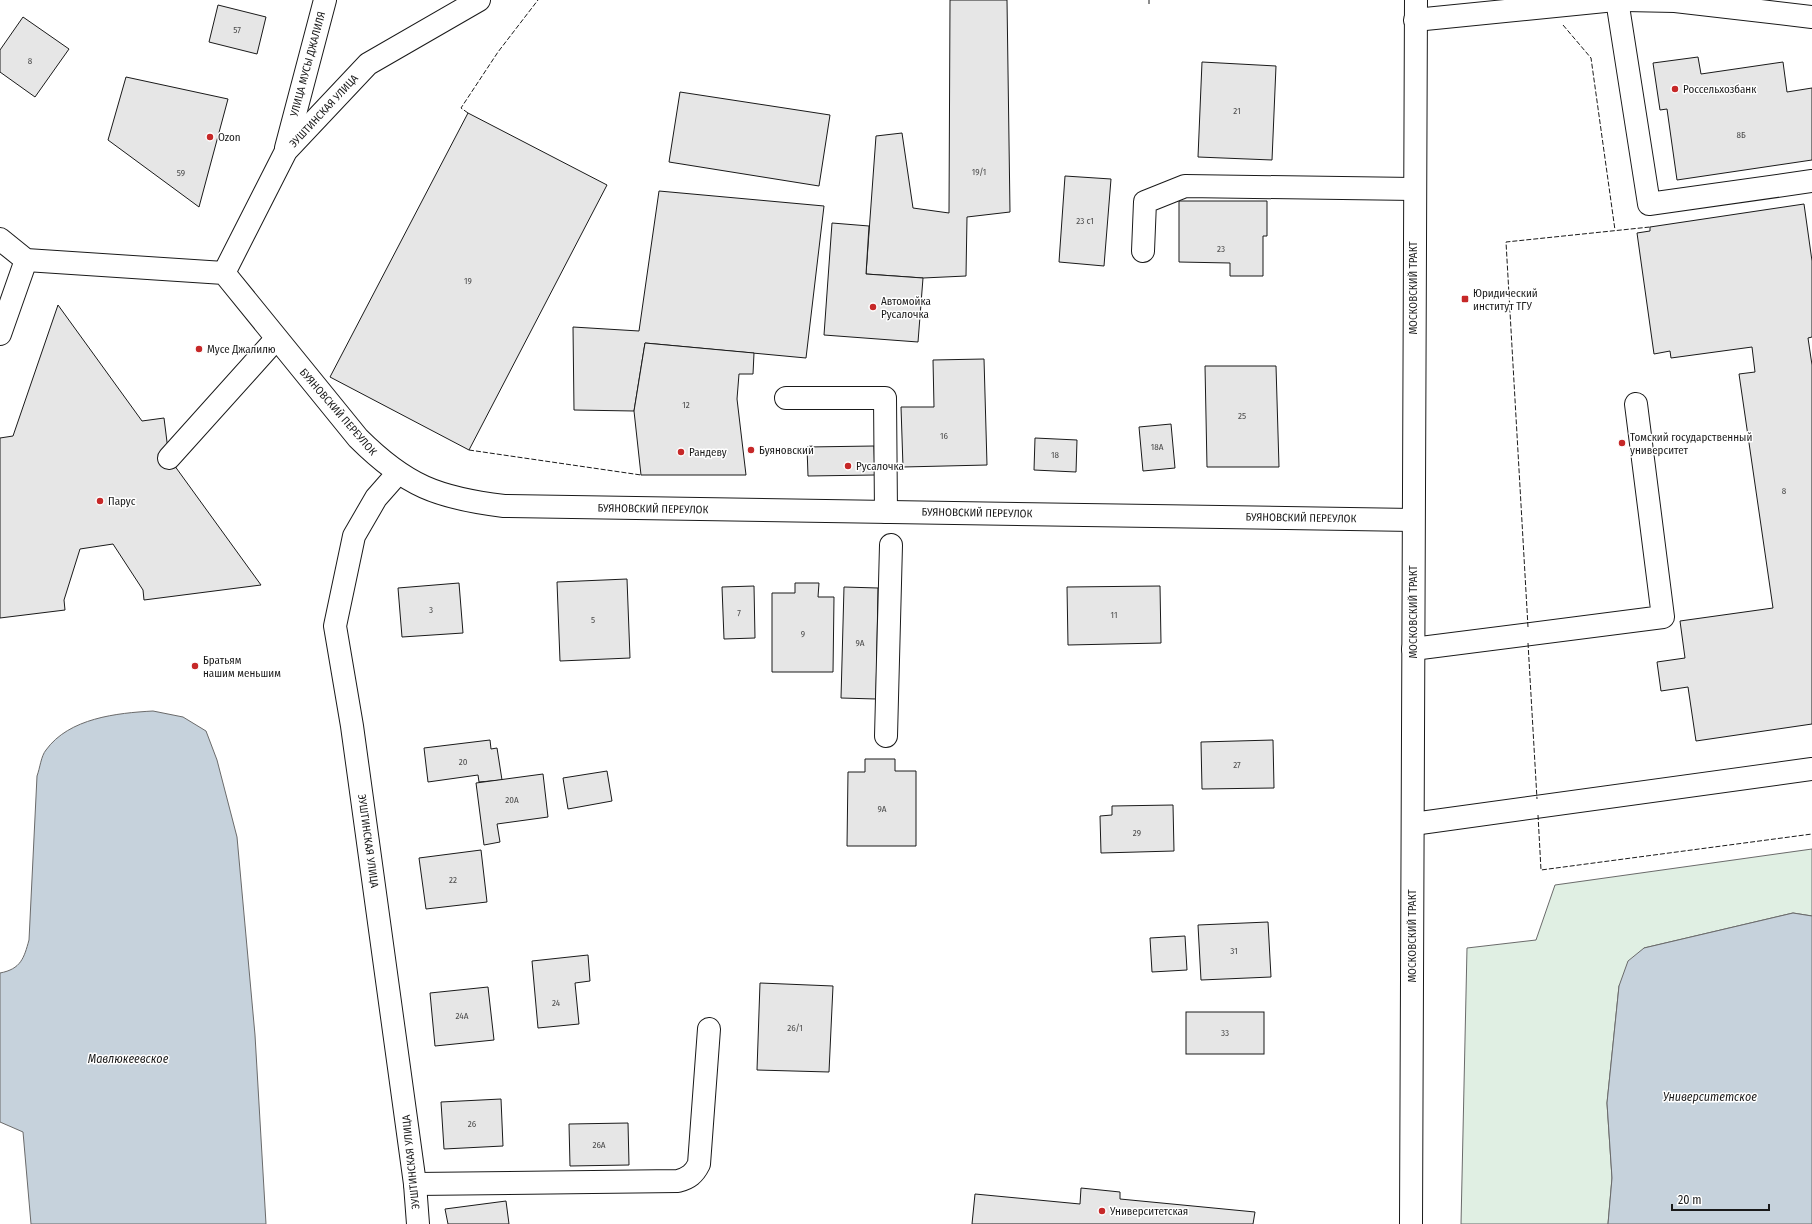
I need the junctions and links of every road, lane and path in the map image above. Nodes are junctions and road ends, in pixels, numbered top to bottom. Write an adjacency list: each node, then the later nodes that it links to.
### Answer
1 (325, 0): 7 (street, УЛИЦА МУСЫ ДЖАЛИЛЯ)
2 (479, 0): 7 (street, ЭУШТИНСКАЯ УЛИЦА)
3 (1616, 0): 5 (street); 8 (street)
4 (1624, 0): 6 (street)
5 (1415, 10): 9 (street, МОСКОВСКИЙ ТРАКТ)
6 (1804, 11)
7 (286, 151): 13 (street, ЭУШТИНСКАЯ УЛИЦА)
8 (1812, 181)
9 (1414, 189): 11 (street); 21 (street, МОСКОВСКИЙ ТРАКТ)
10 (0, 238): 12 (street)
11 (1143, 251)
12 (26, 260): 13 (street); 14 (street)
13 (224, 273): 15 (street, БУЯНОВСКИЙ ПЕРЕУЛОК)
14 (0, 334)
15 (276, 339): 18 (street); 19 (street, БУЯНОВСКИЙ ПЕРЕУЛОК)
16 (786, 398): 20 (street)
17 (1636, 404): 23 (street)
18 (169, 458)
19 (398, 473): 20 (street, БУЯНОВСКИЙ ПЕРЕУЛОК); 28 (street, ЭУШТИНСКАЯ УЛИЦА)
20 (886, 512): 21 (street, БУЯНОВСКИЙ ПЕРЕУЛОК)
21 (1413, 520): 23 (street, МОСКОВСКИЙ ТРАКТ)
22 (891, 545): 24 (street)
23 (1413, 649): 26 (street, МОСКОВСКИЙ ТРАКТ)
24 (886, 736)
25 (1812, 769): 26 (street)
26 (1413, 824): 30 (street, МОСКОВСКИЙ ТРАКТ)
27 (709, 1029): 28 (street)
28 (415, 1184): 29 (street, ЭУШТИНСКАЯ УЛИЦА)
29 (418, 1224)
30 (1411, 1224)

